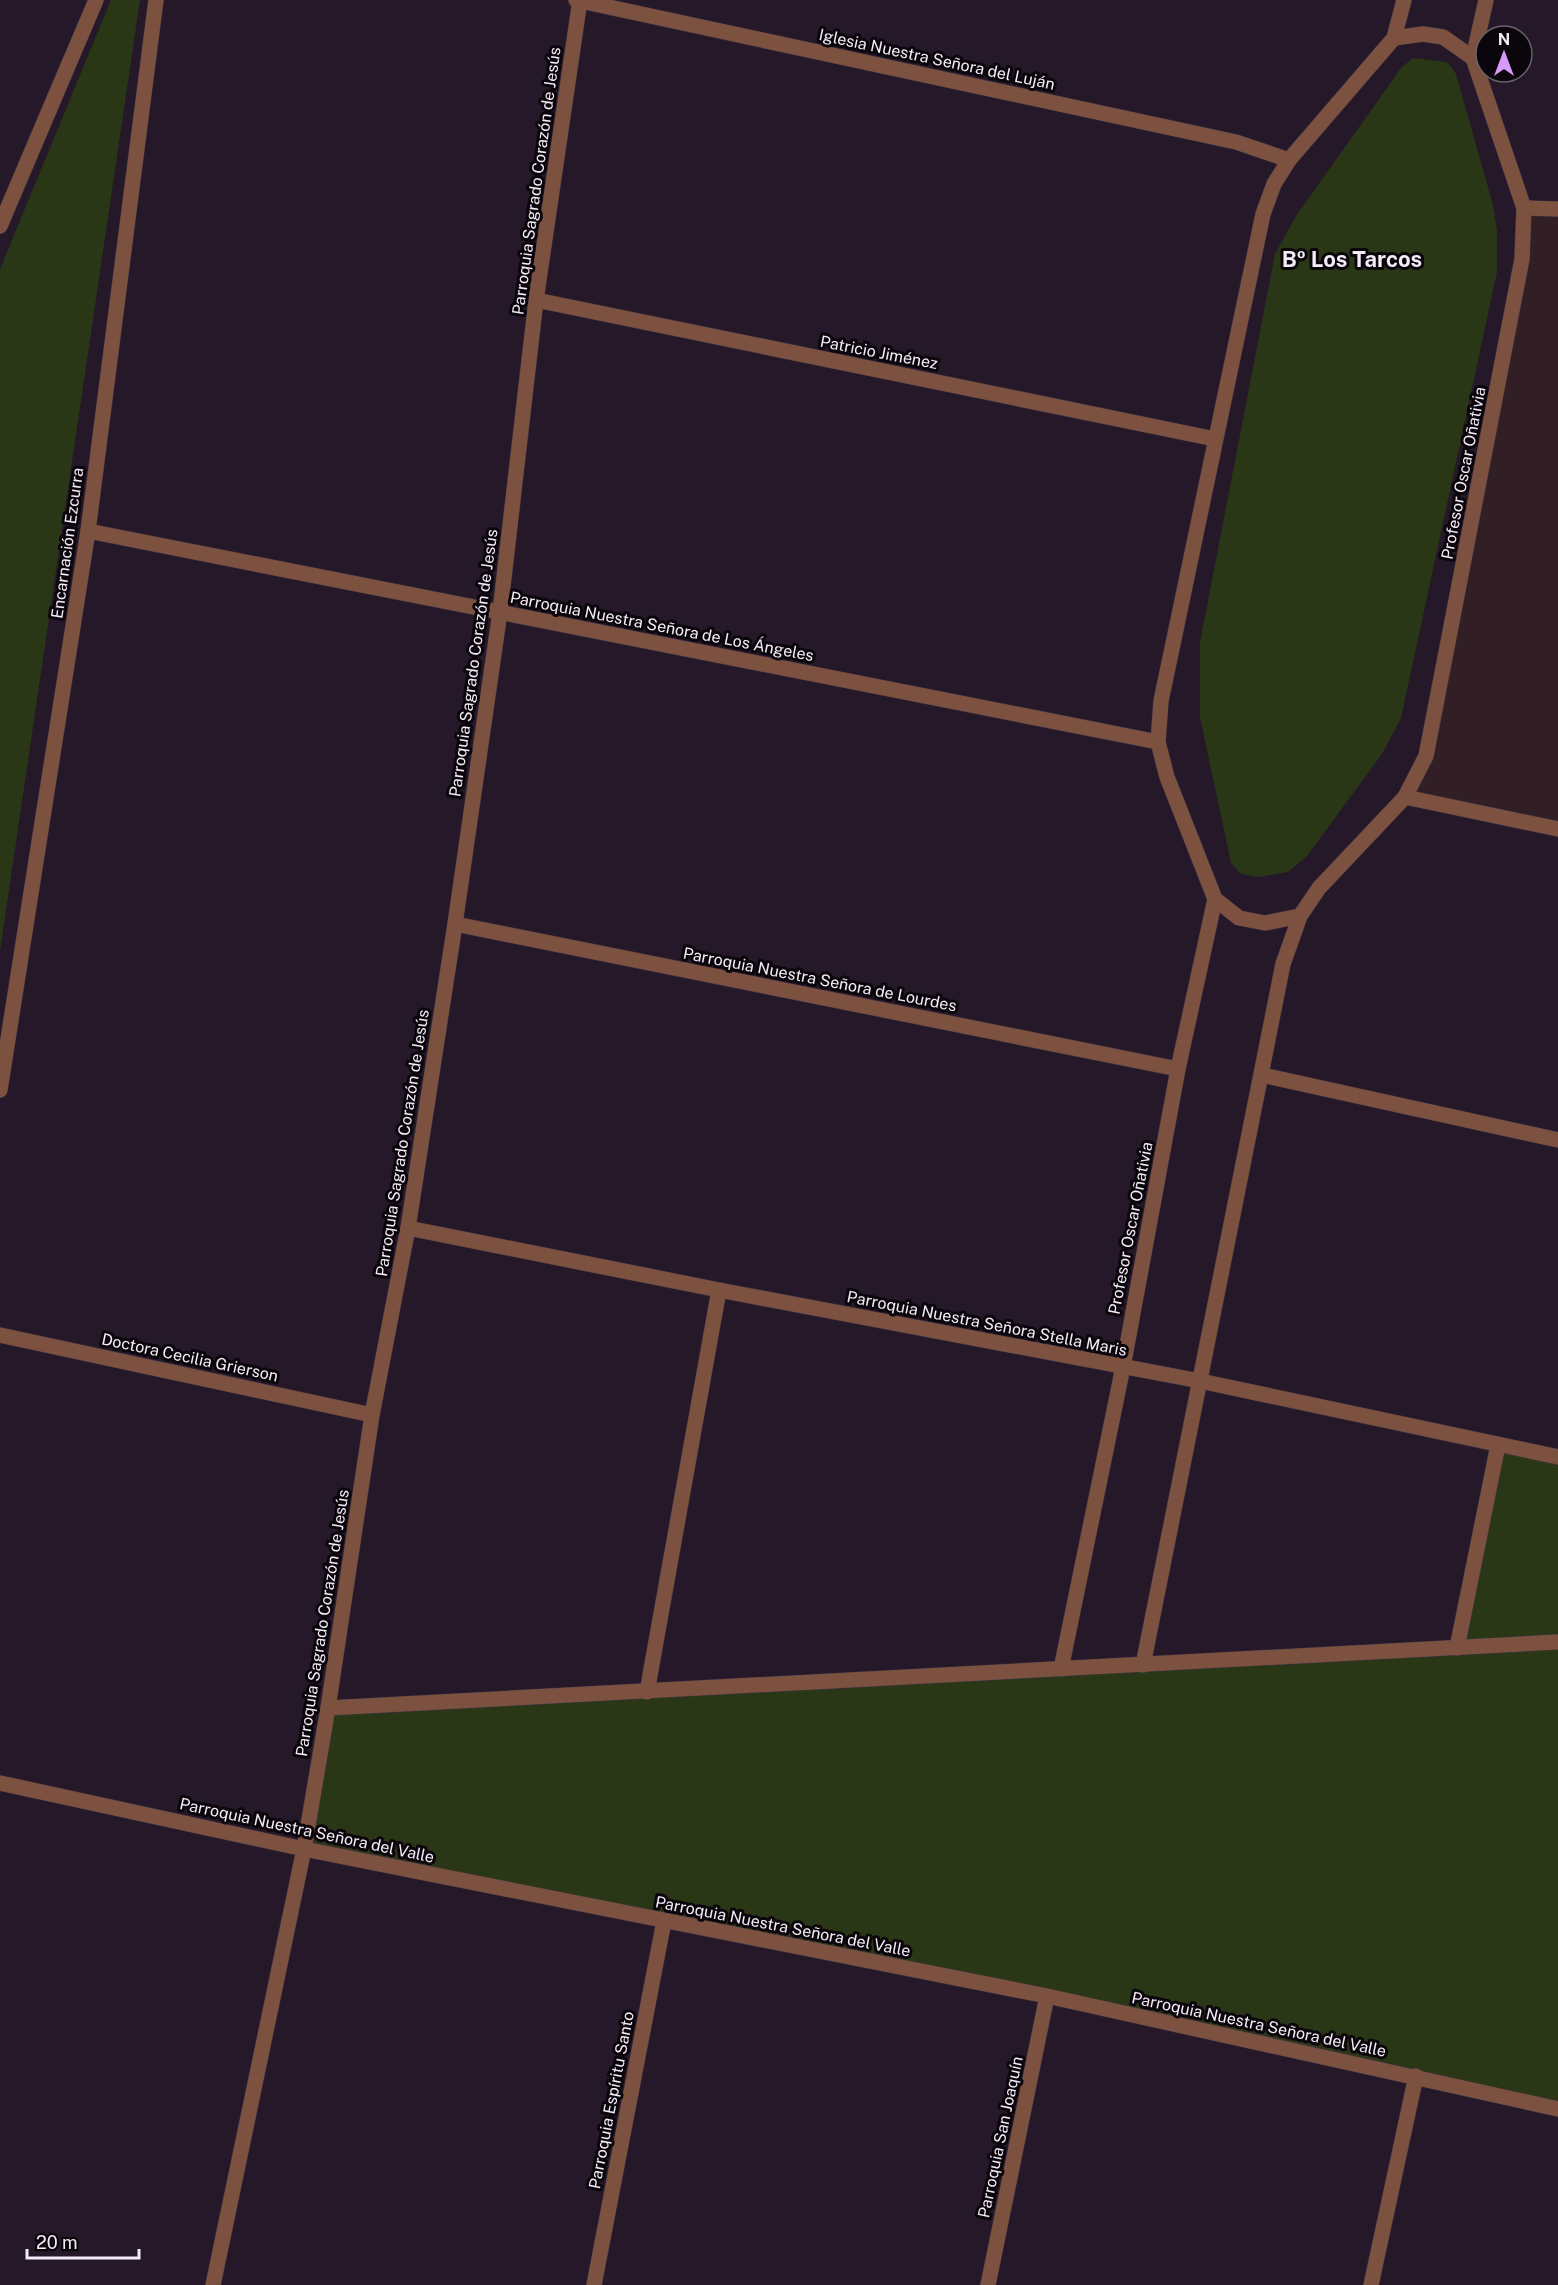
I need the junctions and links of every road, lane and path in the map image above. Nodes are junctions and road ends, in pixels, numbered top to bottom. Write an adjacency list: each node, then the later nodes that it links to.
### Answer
1 (96, 0): 11 (street)
2 (156, 0): 14 (street, Encarnación Ezcurra)
3 (579, 0): 8 (street, Iglesia Nuestra Señora del Luján); 12 (street, Parroquia Sagrado Corazón de Jesús)
4 (1404, 0): 6 (street)
5 (1486, 0): 7 (street)
6 (1394, 38): 7 (street); 8 (street)
7 (1473, 58): 9 (street, Profesor Oscar Oñativia)
8 (1288, 160): 13 (street)
9 (1524, 208): 10 (street); 17 (street, Profesor Oscar Oñativia)
10 (1558, 209)
11 (0, 226)
12 (536, 300): 13 (street, Patricio Jiménez); 15 (street, Parroquia Sagrado Corazón de Jesús)
13 (1215, 439): 16 (street)
14 (88, 531): 15 (street, Parroquia Nuestra Señora de Los Ángeles); 24 (street, Encarnación Ezcurra)
15 (500, 612): 16 (street, Parroquia Nuestra Señora de Los Ángeles); 21 (street, Parroquia Sagrado Corazón de Jesús)
16 (1158, 742): 19 (street)
17 (1406, 797): 18 (street); 20 (street, Profesor Oscar Oñativia)
18 (1558, 829)
19 (1215, 899): 20 (street); 22 (street, Profesor Oscar Oñativia)
20 (1300, 916): 23 (street, Profesor Oscar Oñativia)
21 (455, 924): 22 (street, Parroquia Nuestra Señora de Lourdes); 26 (street, Parroquia Sagrado Corazón de Jesús)
22 (1178, 1070): 29 (street, Profesor Oscar Oñativia)
23 (1262, 1075): 25 (street); 30 (street, Profesor Oscar Oñativia)
24 (0, 1090)
25 (1558, 1140)
26 (408, 1228): 27 (street, Parroquia Nuestra Señora Stella Maris); 31 (street, Parroquia Sagrado Corazón de Jesús)
27 (719, 1290): 29 (street, Parroquia Nuestra Señora Stella Maris); 38 (street)
28 (0, 1335): 31 (street, Doctora Cecilia Grierson)
29 (1122, 1367): 30 (street, Parroquia Nuestra Señora Stella Maris); 37 (street, Profesor Oscar Oñativia)
30 (1200, 1381): 32 (street, Parroquia Nuestra Señora Stella Maris); 36 (street, Profesor Oscar Oñativia)
31 (372, 1414): 39 (street, Parroquia Sagrado Corazón de Jesús)
32 (1498, 1444): 33 (street, Parroquia Nuestra Señora Stella Maris); 35 (street)
33 (1558, 1457)
34 (1558, 1642): 35 (street)
35 (1457, 1648): 36 (street)
36 (1143, 1665): 37 (street)
37 (1061, 1669): 38 (street)
38 (647, 1692): 39 (street)
39 (328, 1708): 41 (street, Parroquia Sagrado Corazón de Jesús)
40 (0, 1783): 41 (street, Parroquia Nuestra Señora del Valle)
41 (304, 1849): 42 (street, Parroquia Nuestra Señora del Valle); 46 (street, Parroquia Sagrado Corazón de Jesús)
42 (664, 1921): 43 (street, Parroquia Nuestra Señora del Valle); 47 (street, Parroquia Espíritu Santo)
43 (1047, 1996): 44 (street, Parroquia Nuestra Señora del Valle); 48 (street, Parroquia San Joaquín)
44 (1416, 2076): 45 (street, Parroquia Nuestra Señora del Valle); 49 (street)
45 (1558, 2109)
46 (213, 2285)
47 (594, 2285)
48 (988, 2285)
49 (1371, 2285)

